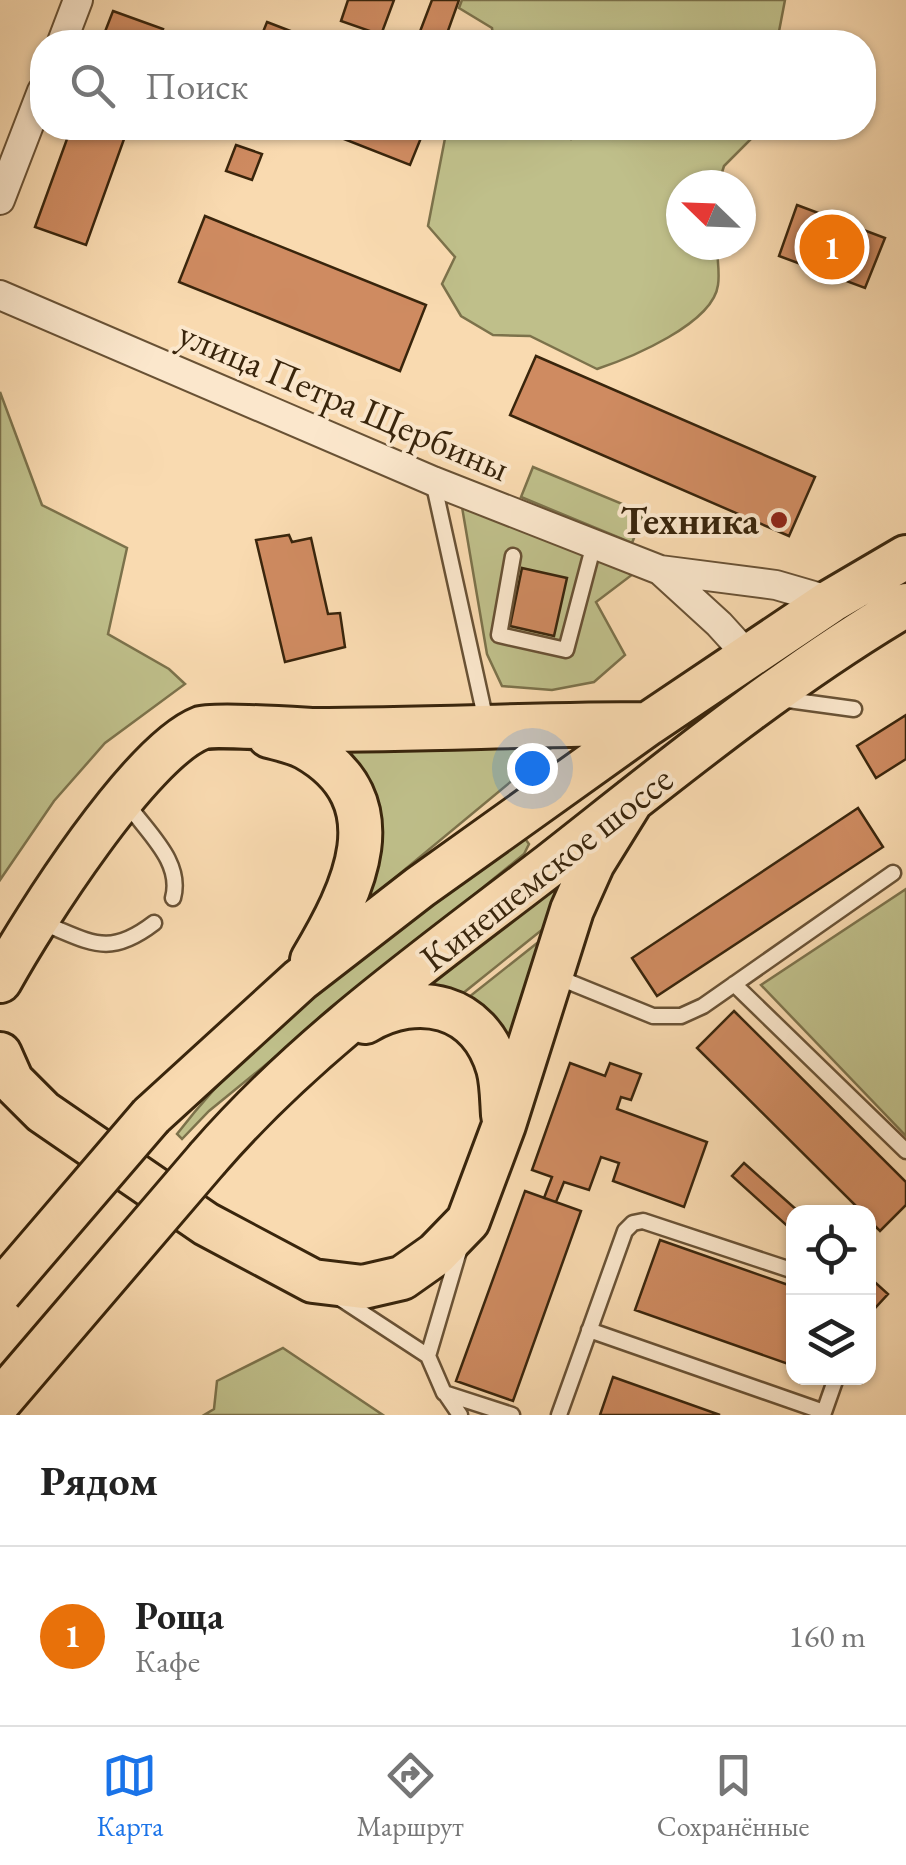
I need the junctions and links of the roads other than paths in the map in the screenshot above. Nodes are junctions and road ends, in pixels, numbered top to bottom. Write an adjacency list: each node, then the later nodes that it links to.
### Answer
1 (78, 0): 2 (street)
2 (67, 30)
3 (30, 123): 4 (street)
4 (0, 200)
5 (0, 295): 6 (street, улица Петра Щербины)
6 (433, 481): 7 (street, улица Петра Щербины); 17 (lane)
7 (594, 544): 8 (lane); 10 (street, улица Петра Щербины)
8 (512, 556)
9 (906, 557): 11 (main road)
10 (660, 570): 11 (street, улица Петра Щербины); 13 (street, улица Петра Щербины)
11 (831, 601): 13 (main road)
12 (906, 605): 14 (main road, Кинешемское шоссе)
13 (749, 657): 16 (main road)
14 (770, 697): 15 (lane); 20 (main road, Кинешемское шоссе)
15 (854, 709)
16 (648, 724): 17 (main road); 26 (main road)
17 (487, 726): 18 (main road)
18 (249, 729): 19 (main road); 26 (main road)
19 (124, 798): 22 (lane); 23 (main road)
20 (632, 800): 25 (main road); 29 (main road, Кинешемское шоссе)
21 (894, 873): 28 (lane)
22 (173, 898)
23 (36, 920): 24 (lane); 27 (main road)
24 (154, 922)
25 (552, 975): 28 (lane); 33 (main road)
26 (300, 980): 38 (main road, bridge)
27 (0, 981)
28 (734, 984): 34 (lane)
29 (313, 1053): 33 (main road); 43 (main road, Кинешемское шоссе, bridge)
30 (0, 1054): 32 (main road)
31 (0, 1102): 32 (street)
32 (42, 1112): 37 (main road)
33 (504, 1124): 35 (main road)
34 (906, 1151)
35 (468, 1222): 37 (main road); 40 (lane)
36 (786, 1268): 39 (lane)
37 (313, 1281): 40 (lane)
38 (0, 1292)
39 (590, 1330): 44 (lane); 47 (lane)
40 (428, 1356): 42 (lane)
41 (833, 1385): 44 (lane)
42 (444, 1392): 45 (lane); 46 (lane)
43 (0, 1401)
44 (823, 1413)
45 (460, 1415)
46 (512, 1415)
47 (559, 1415)

